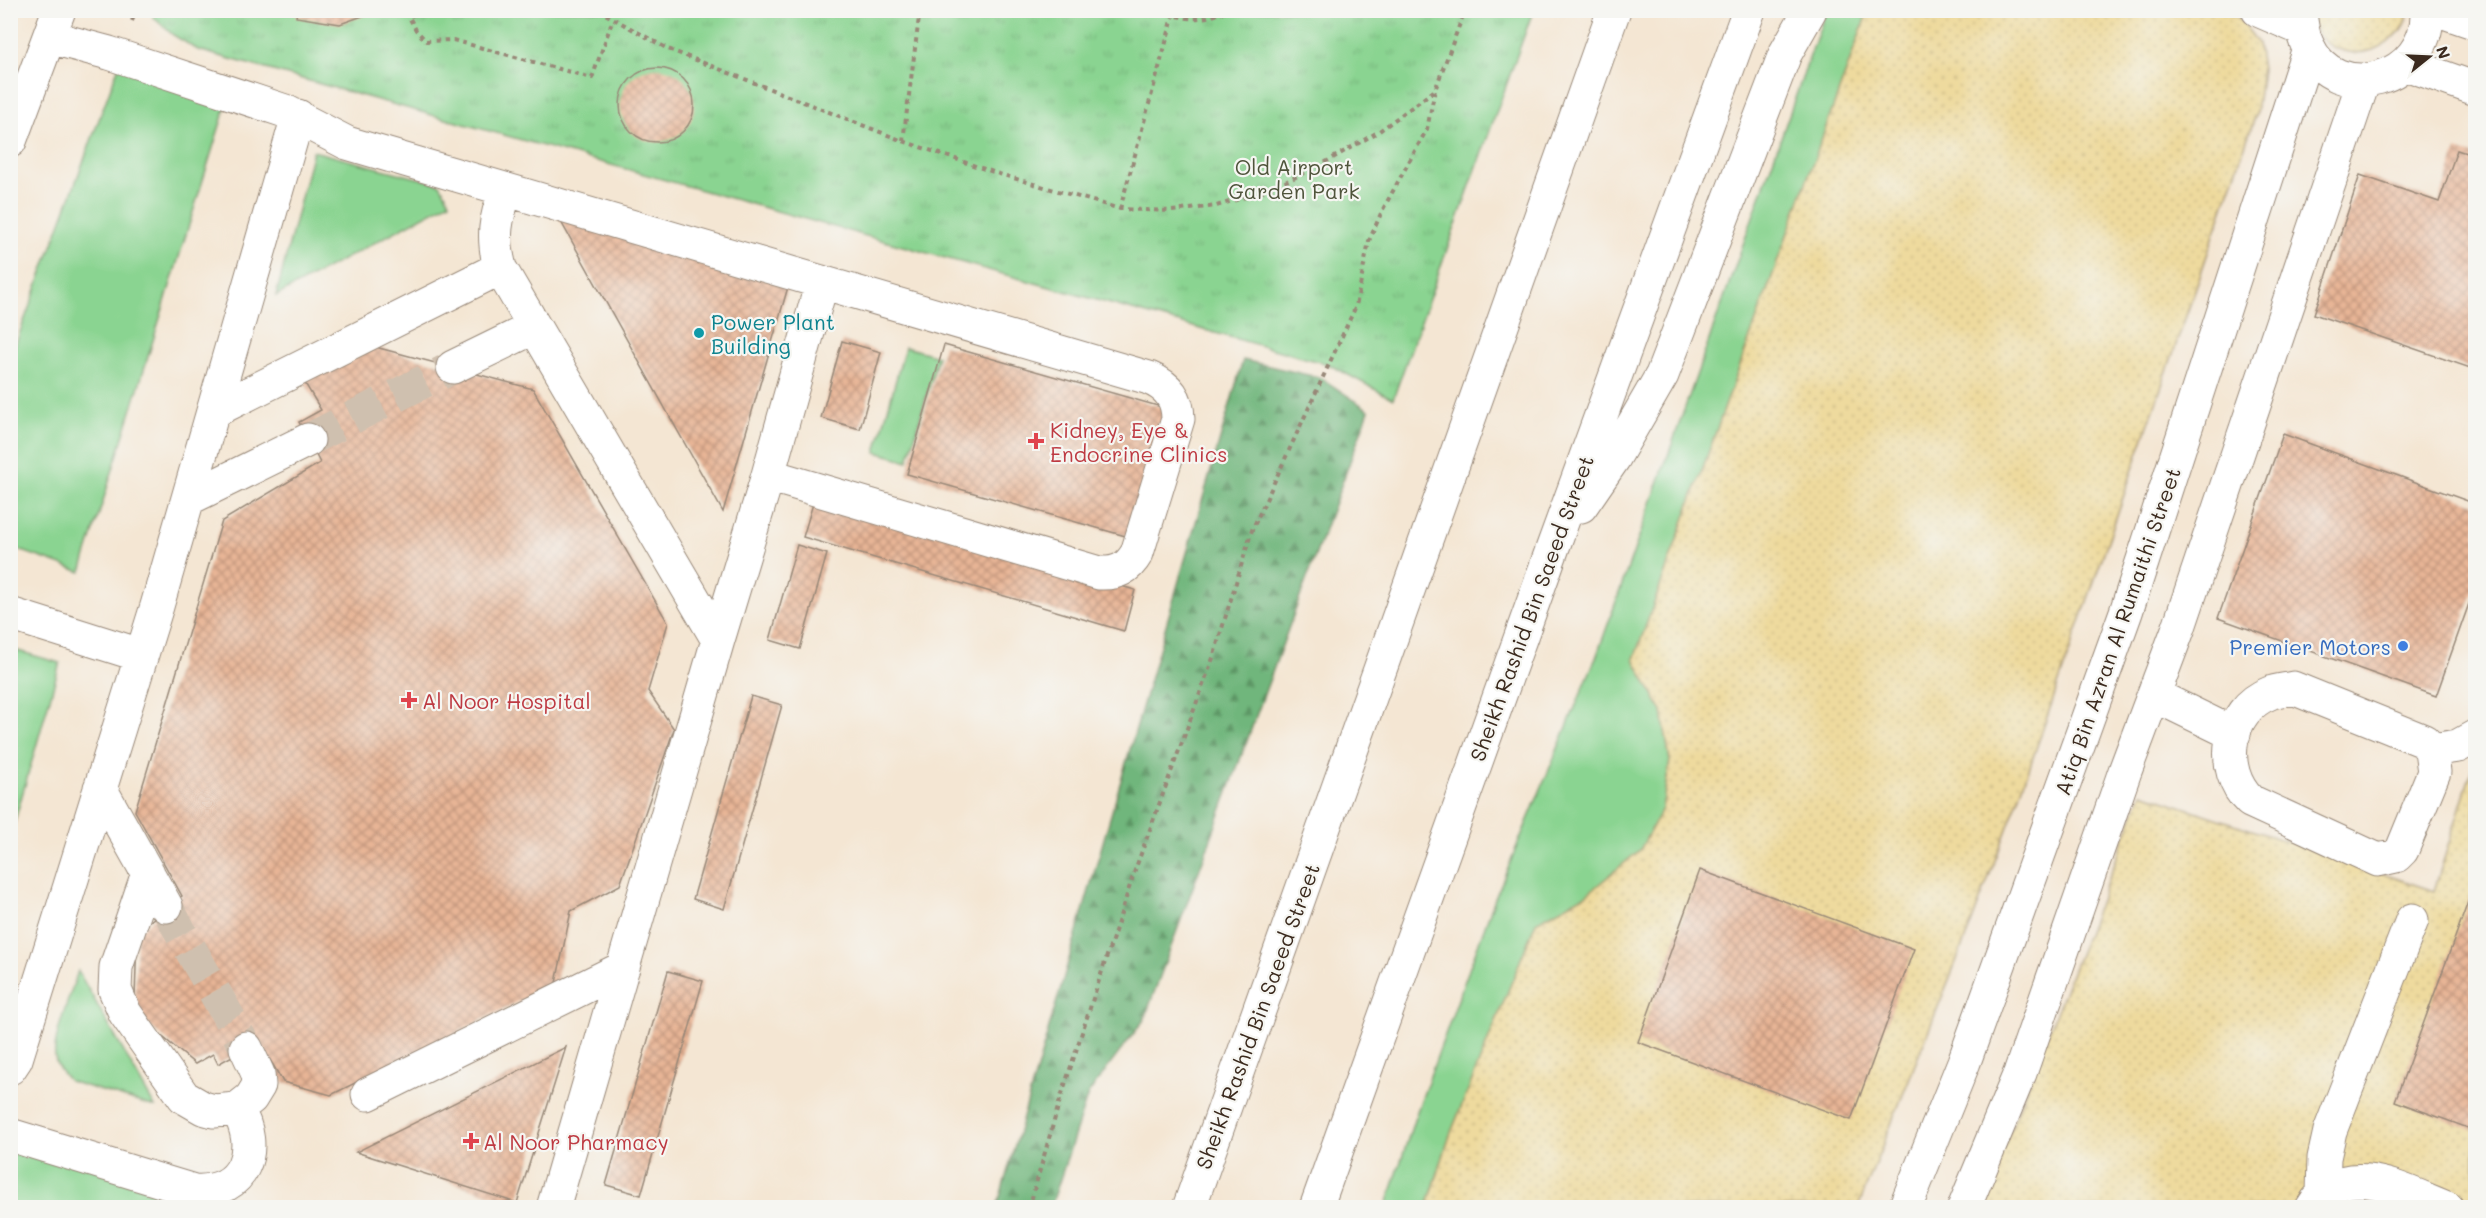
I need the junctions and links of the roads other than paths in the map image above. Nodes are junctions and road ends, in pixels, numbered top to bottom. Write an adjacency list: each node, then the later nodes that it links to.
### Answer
1 (1614, 10): 45 (main road, Sheikh Rashid Bin Saeed Street)
2 (1749, 10): 25 (main road, Sheikh Rashid Bin Saeed Street)
3 (1810, 10): 25 (main road)
4 (2258, 10): 9 (main road)
5 (2427, 10): 10 (main road)
6 (2438, 10): 7 (main road)
7 (2475, 23)
8 (54, 24): 13 (main road); 14 (main road)
9 (2303, 29): 11 (main road); 47 (main road, Atiq Bin Azran Al Rumaithi Street)
10 (2406, 64): 11 (main road); 12 (main road)
11 (2364, 80): 29 (main road)
12 (2475, 89)
13 (20, 95): 15 (main road)
14 (298, 116): 16 (main road); 21 (main road)
15 (10, 141)
16 (506, 189): 17 (main road); 18 (main road)
17 (500, 268): 19 (main road); 21 (main road)
18 (822, 282): 23 (main road); 23 (main road)
19 (533, 328): 20 (main road); 27 (main road)
20 (453, 368)
21 (214, 411): 24 (main road)
22 (308, 440): 24 (main road)
23 (768, 475): 27 (main road)
24 (188, 500): 28 (main road)
25 (1553, 547): 46 (main road, Sheikh Rashid Bin Saeed Street)
26 (10, 614): 28 (main road)
27 (718, 640): 37 (main road)
28 (140, 655): 33 (main road)
29 (2154, 695): 30 (main road); 48 (main road)
30 (2234, 734): 32 (main road); 32 (main road)
31 (2475, 736): 32 (main road)
32 (2431, 750)
33 (100, 788): 34 (main road); 39 (main road)
34 (148, 873): 35 (main road); 41 (main road)
35 (166, 906)
36 (2412, 920): 43 (main road)
37 (623, 968): 40 (main road); 44 (main road)
38 (246, 1048): 41 (main road)
39 (10, 1068)
40 (368, 1094)
41 (237, 1109): 42 (main road)
42 (10, 1135)
43 (2318, 1200): 49 (main road)
44 (553, 1208)
45 (1189, 1208)
46 (1316, 1208)
47 (1905, 1208)
48 (1965, 1208)
49 (2447, 1208)

